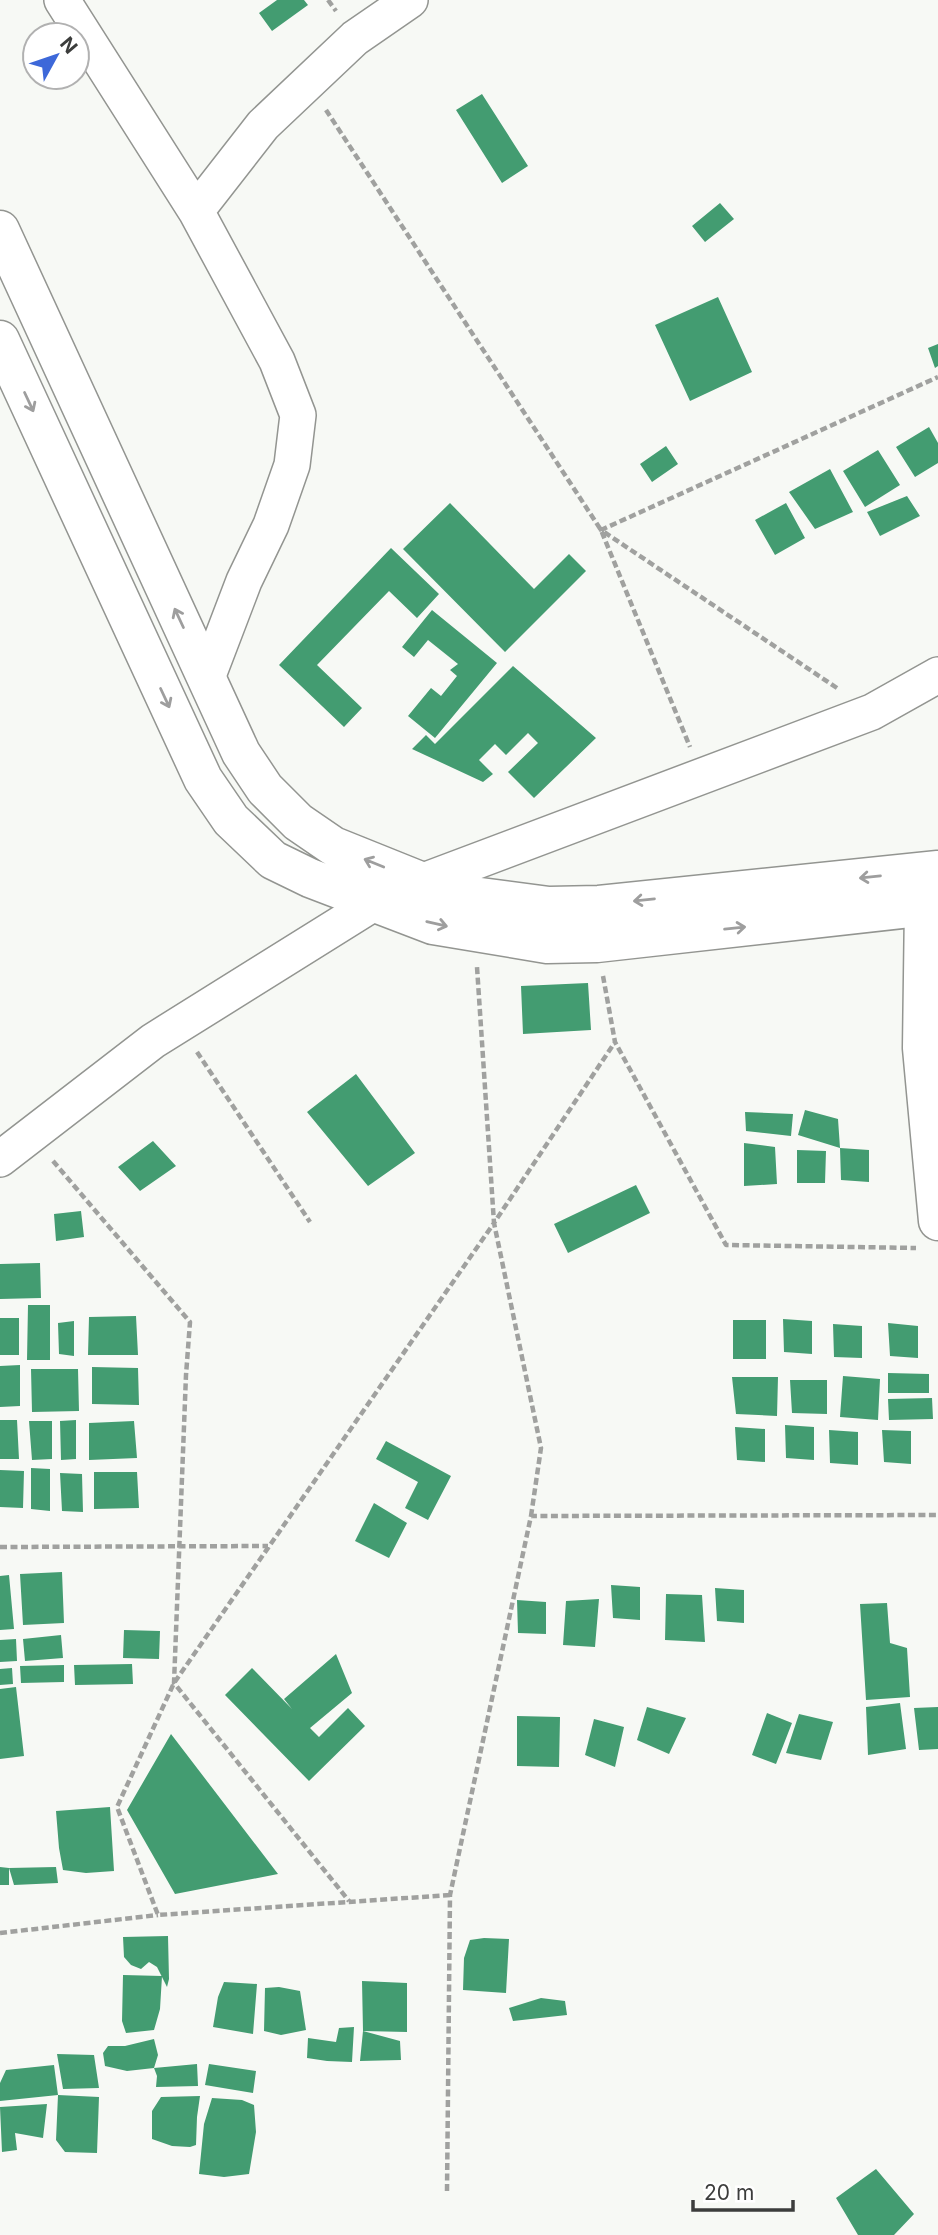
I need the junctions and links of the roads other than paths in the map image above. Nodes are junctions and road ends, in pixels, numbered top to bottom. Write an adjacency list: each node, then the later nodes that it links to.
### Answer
1 (62, 0): 3 (street)
2 (410, 0): 3 (street)
3 (196, 211): 7 (street)
4 (0, 230): 7 (main road, one-way to 4)
5 (0, 340): 10 (main road, one-way to 10)
6 (938, 675): 8 (street)
7 (207, 678): 8 (main road, one-way to 7)
8 (421, 881): 9 (main road, one-way to 8); 10 (street)
9 (931, 888): 10 (main road, one-way to 9); 12 (main road)
10 (374, 903): 11 (street)
11 (0, 1159)
12 (931, 1235)

